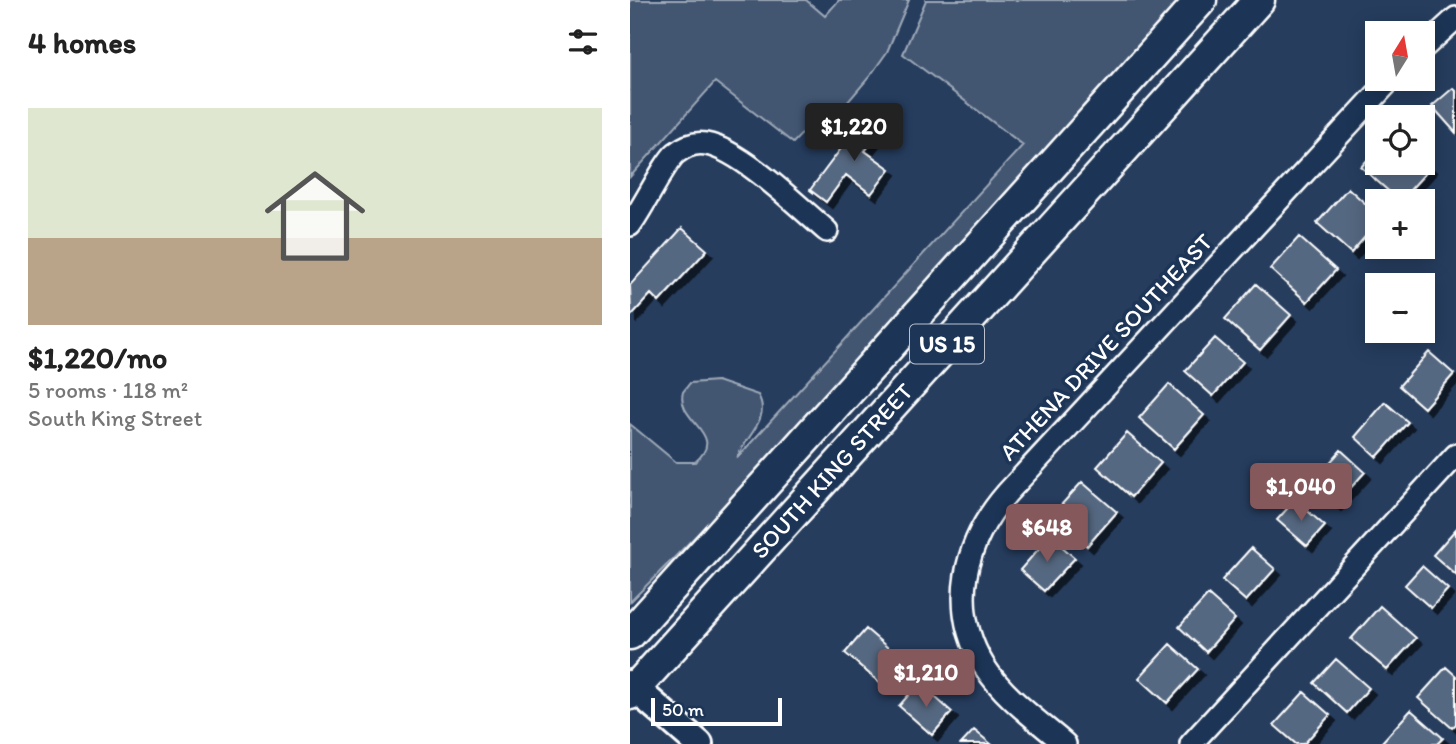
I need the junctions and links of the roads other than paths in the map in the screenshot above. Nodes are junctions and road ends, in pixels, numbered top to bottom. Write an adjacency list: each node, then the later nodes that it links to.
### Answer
1 (1200, 0): 9 (highway, SOUTH KING STREET / US 15)
2 (1259, 0): 10 (highway, SOUTH KING STREET / US 15)
3 (1456, 18): 4 (street)
4 (1435, 37)
5 (1380, 91): 12 (street, ATHENA DRIVE SOUTHEAST)
6 (630, 225): 7 (street)
7 (827, 231)
8 (1456, 455): 13 (street)
9 (630, 634)
10 (632, 689): 11 (main road)
11 (699, 744)
12 (1065, 744)
13 (1191, 744)

